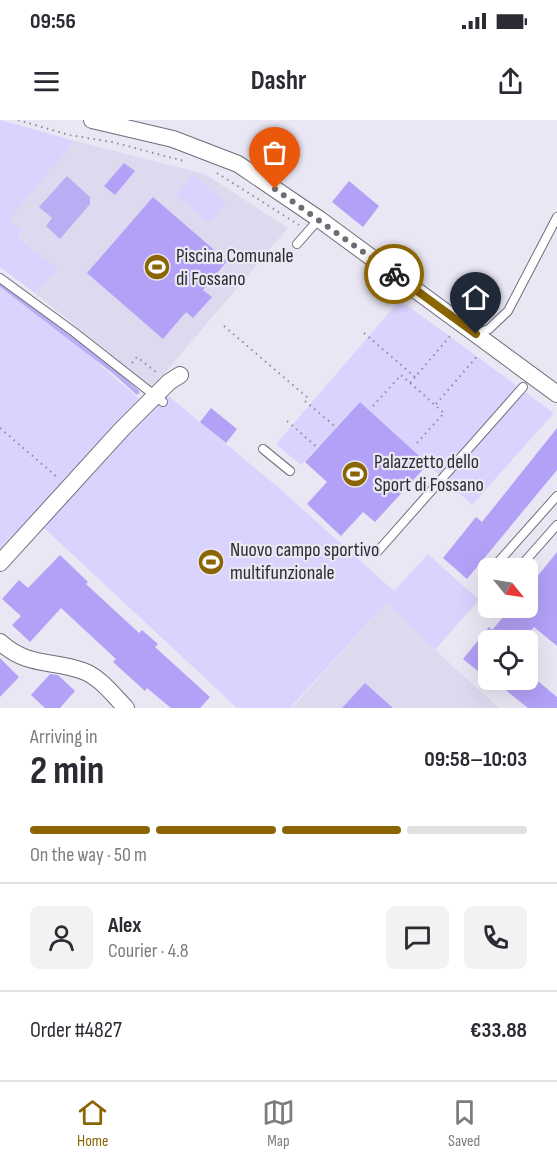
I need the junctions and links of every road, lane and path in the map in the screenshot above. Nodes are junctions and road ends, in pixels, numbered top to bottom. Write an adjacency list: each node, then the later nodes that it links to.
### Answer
1 (92, 120): 3 (street)
2 (557, 217): 9 (lane)
3 (319, 219): 4 (lane); 9 (street)
4 (297, 244)
5 (0, 278): 11 (lane)
6 (224, 326): 22 (path)
7 (364, 333): 12 (path)
8 (452, 334): 12 (path)
9 (476, 334): 16 (street)
10 (479, 354): 18 (path)
11 (124, 371): 13 (path); 17 (lane)
12 (415, 377): 14 (path)
13 (175, 379): 17 (street)
14 (410, 382): 18 (path); 19 (path)
15 (523, 387): 30 (lane)
16 (557, 394)
17 (159, 400): 31 (street)
18 (435, 405): 23 (path)
19 (373, 406)
20 (287, 422): 24 (path)
21 (0, 428): 27 (path)
22 (337, 428)
23 (417, 442)
24 (318, 448)
25 (263, 449): 26 (lane)
26 (290, 471)
27 (58, 479)
28 (557, 496): 32 (lane)
29 (557, 525): 33 (lane)
30 (378, 551)
31 (4, 558)
32 (502, 558)
33 (528, 558)
34 (0, 642): 35 (street)
35 (126, 708)

